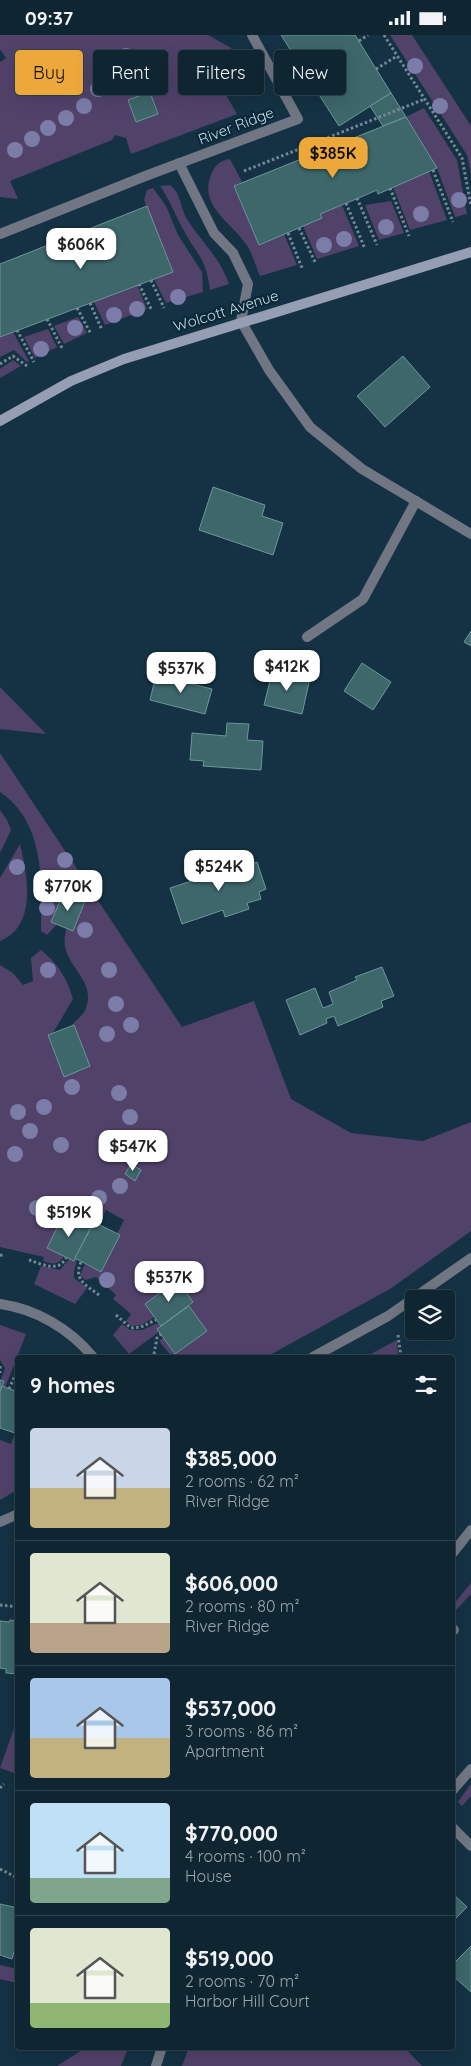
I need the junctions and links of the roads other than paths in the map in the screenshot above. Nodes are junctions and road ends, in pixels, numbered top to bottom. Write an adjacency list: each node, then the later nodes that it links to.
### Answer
1 (252, 35): 2 (street, River Ridge)
2 (179, 163): 3 (street, River Ridge); 5 (street)
3 (0, 234)
4 (471, 251): 5 (main road, Wolcott Avenue)
5 (241, 321): 6 (main road, Wolcott Avenue); 7 (street)
6 (0, 421)
7 (416, 501): 8 (street); 9 (street)
8 (471, 534)
9 (308, 637)
10 (471, 1258): 13 (street)
11 (0, 1304): 12 (street)
12 (91, 1355)
13 (316, 1355)
14 (15, 1514): 15 (street)
15 (0, 1522)
16 (471, 1530): 17 (street)
17 (455, 1550)
18 (471, 1769): 19 (street)
19 (455, 1788)
20 (455, 1830): 21 (street)
21 (471, 1846)
22 (161, 2050): 23 (street)
23 (156, 2066)

